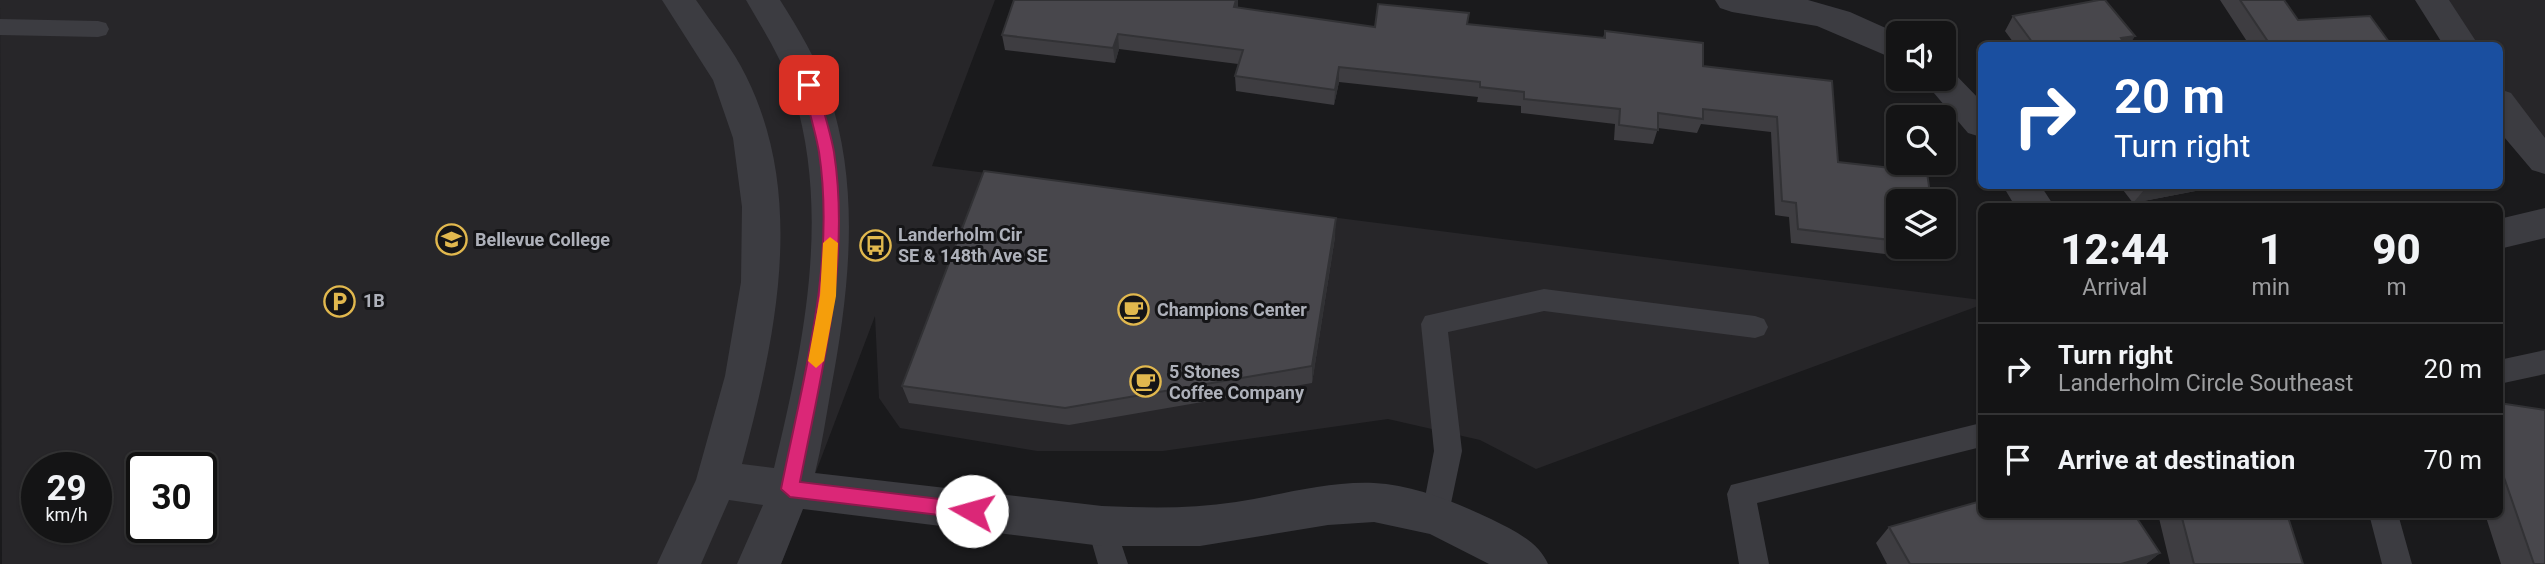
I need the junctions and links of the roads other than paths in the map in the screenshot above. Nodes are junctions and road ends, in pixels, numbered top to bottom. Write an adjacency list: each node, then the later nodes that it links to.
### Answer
1 (679, 0): 19 (street)
2 (762, 0): 20 (street)
3 (1732, 0): 7 (street)
4 (2432, 0): 8 (street)
5 (0, 27): 6 (lane)
6 (98, 29)
7 (1886, 41)
8 (2459, 42)
9 (1950, 91): 11 (street)
10 (2503, 108): 12 (street)
11 (1978, 121)
12 (2545, 160)
13 (2545, 223): 14 (street)
14 (2503, 233)
15 (1755, 327): 22 (lane)
16 (2545, 362): 17 (lane)
17 (2503, 371)
18 (1978, 436): 27 (lane)
19 (717, 480): 20 (street); 24 (street)
20 (790, 489): 23 (street); 25 (street)
21 (2384, 518): 28 (lane)
22 (1436, 519): 23 (street); 26 (street)
23 (1107, 545)
24 (679, 564)
25 (759, 564)
26 (1526, 564)
27 (1754, 564)
28 (2397, 564)

